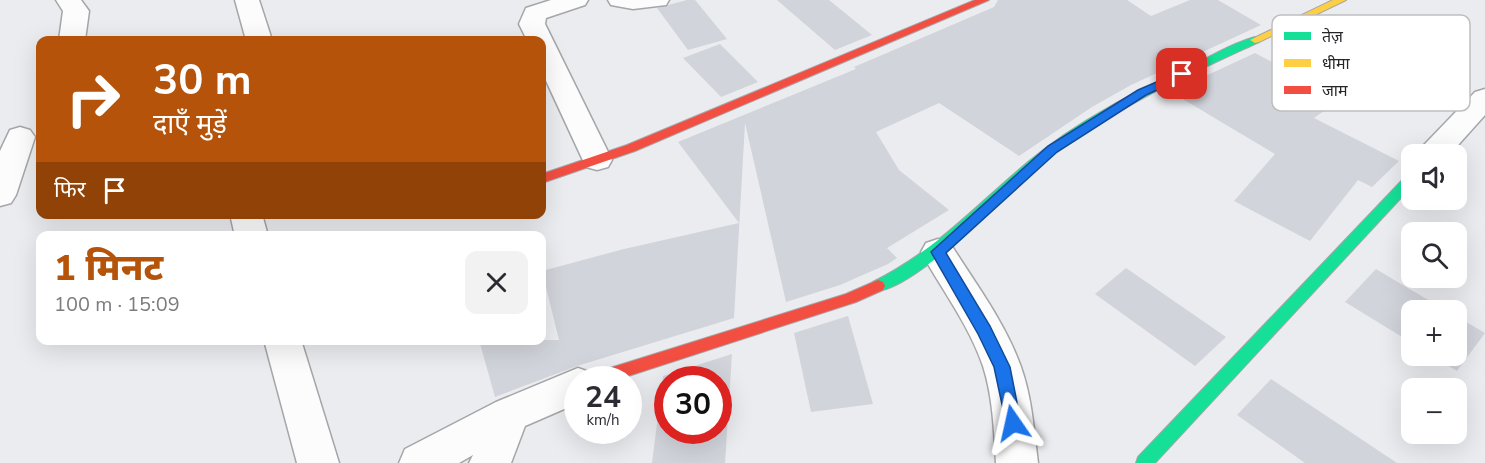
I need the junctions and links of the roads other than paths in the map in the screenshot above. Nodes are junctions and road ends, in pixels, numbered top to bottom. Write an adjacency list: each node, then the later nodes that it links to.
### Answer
1 (68, 0): 10 (street)
2 (247, 0): 11 (street)
3 (576, 0): 12 (street)
4 (620, 0): 5 (street)
5 (657, 0)
6 (984, 0): 17 (street)
7 (1341, 0): 8 (street)
8 (1309, 15)
9 (1272, 32): 21 (street)
10 (73, 36)
11 (258, 36)
12 (538, 36)
13 (546, 53): 17 (street)
14 (1485, 98): 16 (street)
15 (20, 137): 20 (street)
16 (1441, 144)
17 (597, 160): 18 (street)
18 (546, 178)
19 (1401, 189): 30 (street)
20 (0, 195)
21 (938, 252): 23 (street); 29 (street)
22 (283, 345): 26 (street)
23 (638, 366)
24 (564, 391): 25 (street)
25 (510, 414): 27 (street); 28 (street)
26 (318, 463)
27 (420, 463)
28 (490, 463)
29 (1017, 463)
30 (1144, 463)

